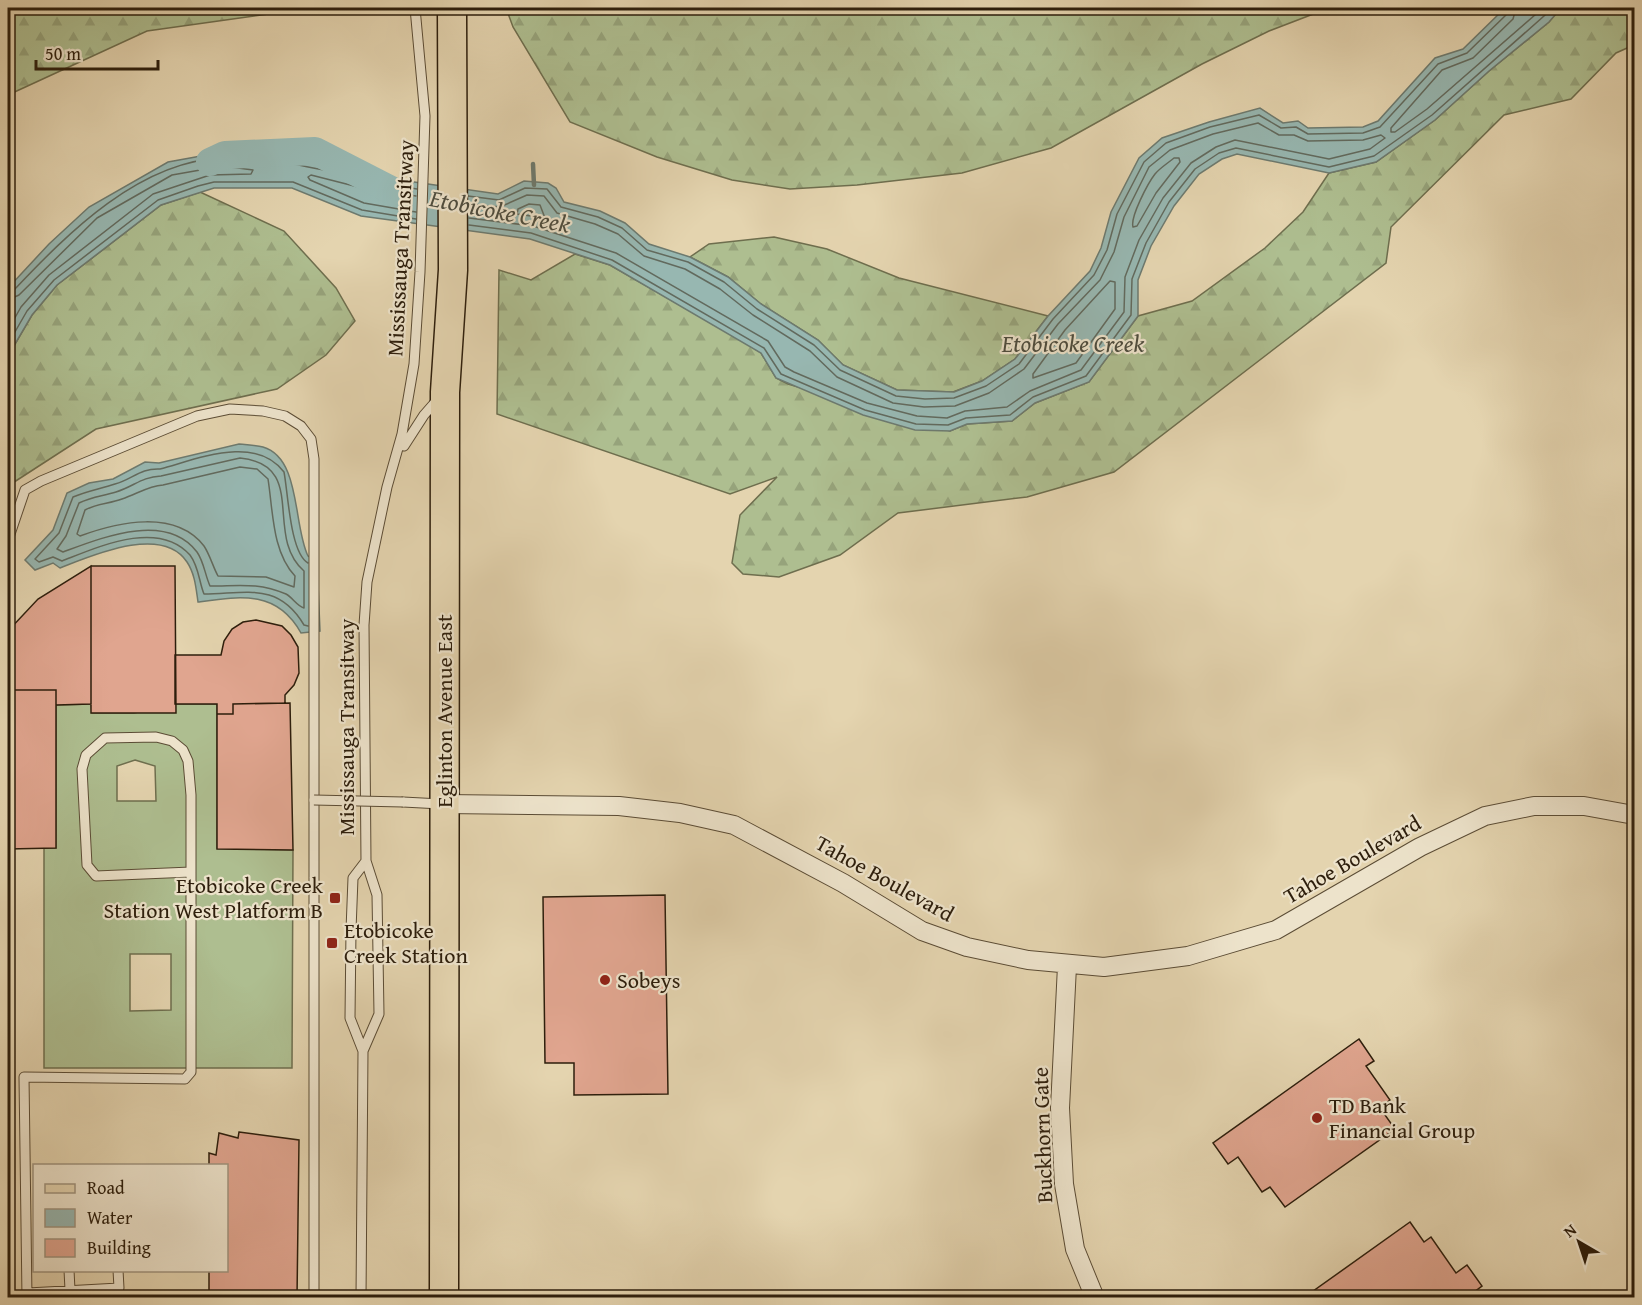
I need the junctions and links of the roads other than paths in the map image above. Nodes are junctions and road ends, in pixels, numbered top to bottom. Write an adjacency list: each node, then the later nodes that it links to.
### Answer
1 (415, 8): 4 (lane, Mississauga Transitway)
2 (452, 8): 3 (main road, Eglinton Avenue East)
3 (445, 392): 4 (lane, Mississauga Transitway); 7 (main road, Eglinton Avenue East)
4 (387, 487): 9 (lane, Mississauga Transitway)
5 (8, 540): 6 (lane)
6 (314, 800): 7 (lane, bridge); 18 (lane)
7 (444, 804): 11 (street, Tahoe Boulevard); 20 (main road, Eglinton Avenue East)
8 (1635, 815): 11 (street, Tahoe Boulevard)
9 (366, 861): 12 (lane, Mississauga Transitway); 12 (lane, Mississauga Transitway)
10 (191, 872): 10 (lane); 13 (lane)
11 (1067, 966): 21 (street, Buckhorn Gate)
12 (363, 1051): 19 (lane, Mississauga Transitway)
13 (31, 1270): 17 (lane)
14 (69, 1272): 16 (lane)
15 (118, 1272): 16 (lane)
16 (70, 1290): 17 (lane)
17 (28, 1295)
18 (314, 1298)
19 (362, 1298)
20 (444, 1298)
21 (1095, 1298)

